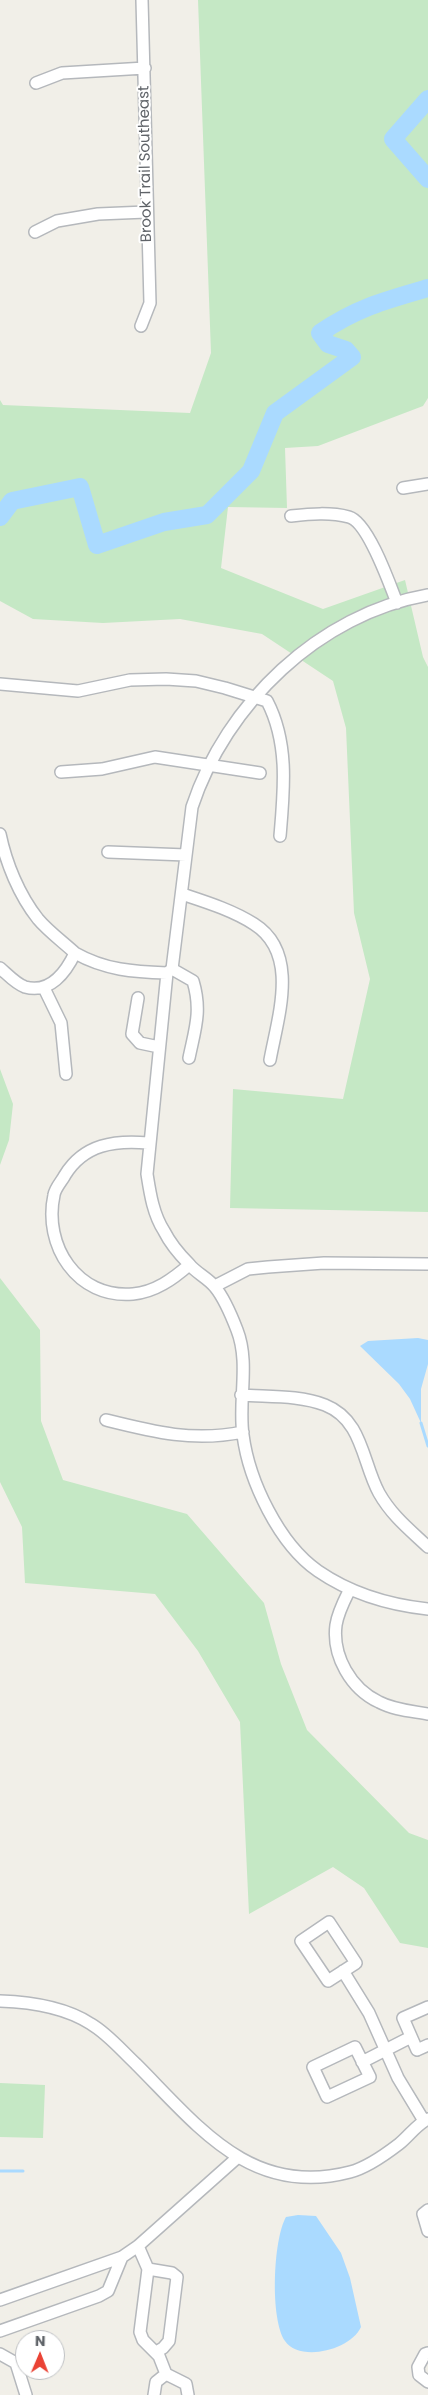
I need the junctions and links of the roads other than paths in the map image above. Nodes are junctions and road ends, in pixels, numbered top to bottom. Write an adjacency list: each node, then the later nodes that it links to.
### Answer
1 (142, 0): 2 (street, Brook Trail Southeast)
2 (145, 68): 3 (street); 4 (street, Brook Trail Southeast)
3 (36, 83)
4 (146, 212): 5 (street); 6 (street, Brook Trail Southeast)
5 (35, 232)
6 (140, 326)
7 (428, 484): 8 (street)
8 (403, 488)
9 (291, 516): 11 (street)
10 (428, 596): 11 (street)
11 (397, 603): 13 (street)
12 (0, 684): 13 (street)
13 (253, 698): 14 (street); 18 (street)
14 (209, 766): 15 (street); 16 (street); 20 (street)
15 (61, 772)
16 (260, 773)
17 (0, 834): 22 (street)
18 (280, 836)
19 (108, 852): 20 (street)
20 (186, 856): 21 (street)
21 (182, 894): 24 (street); 29 (street)
22 (75, 953): 24 (street); 25 (street)
23 (0, 968): 25 (street)
24 (170, 971): 27 (street); 28 (street)
25 (44, 988): 30 (street)
26 (138, 998): 27 (street)
27 (159, 1047): 31 (street)
28 (189, 1058)
29 (270, 1060)
30 (66, 1074)
31 (148, 1142): 33 (street); 33 (street)
32 (428, 1264): 34 (street)
33 (189, 1265): 34 (street)
34 (215, 1286): 35 (street)
35 (241, 1395): 37 (street); 38 (street)
36 (106, 1420): 37 (street)
37 (243, 1432): 39 (street)
38 (428, 1547)
39 (350, 1589): 40 (street); 41 (street)
40 (428, 1609)
41 (428, 1714)
42 (343, 1971): 42 (street); 47 (street)
43 (0, 2000): 50 (street)
44 (428, 2007): 45 (street)
45 (411, 2037): 46 (street); 47 (street)
46 (428, 2045)
47 (386, 2048): 48 (street); 49 (street)
48 (362, 2062): 48 (street)
49 (426, 2120): 50 (street)
50 (238, 2157): 53 (street)
51 (428, 2210): 52 (street)
52 (428, 2230)
53 (138, 2246): 54 (street); 55 (street)
54 (122, 2256): 56 (street); 57 (street)
55 (148, 2269): 58 (street); 58 (street)
56 (0, 2300)
57 (0, 2331)
58 (156, 2352): 61 (street)
59 (428, 2352): 62 (street)
60 (0, 2354): 63 (street)
61 (166, 2374): 64 (street); 65 (street)
62 (428, 2382)
63 (26, 2395)
64 (154, 2395)
65 (188, 2395)

